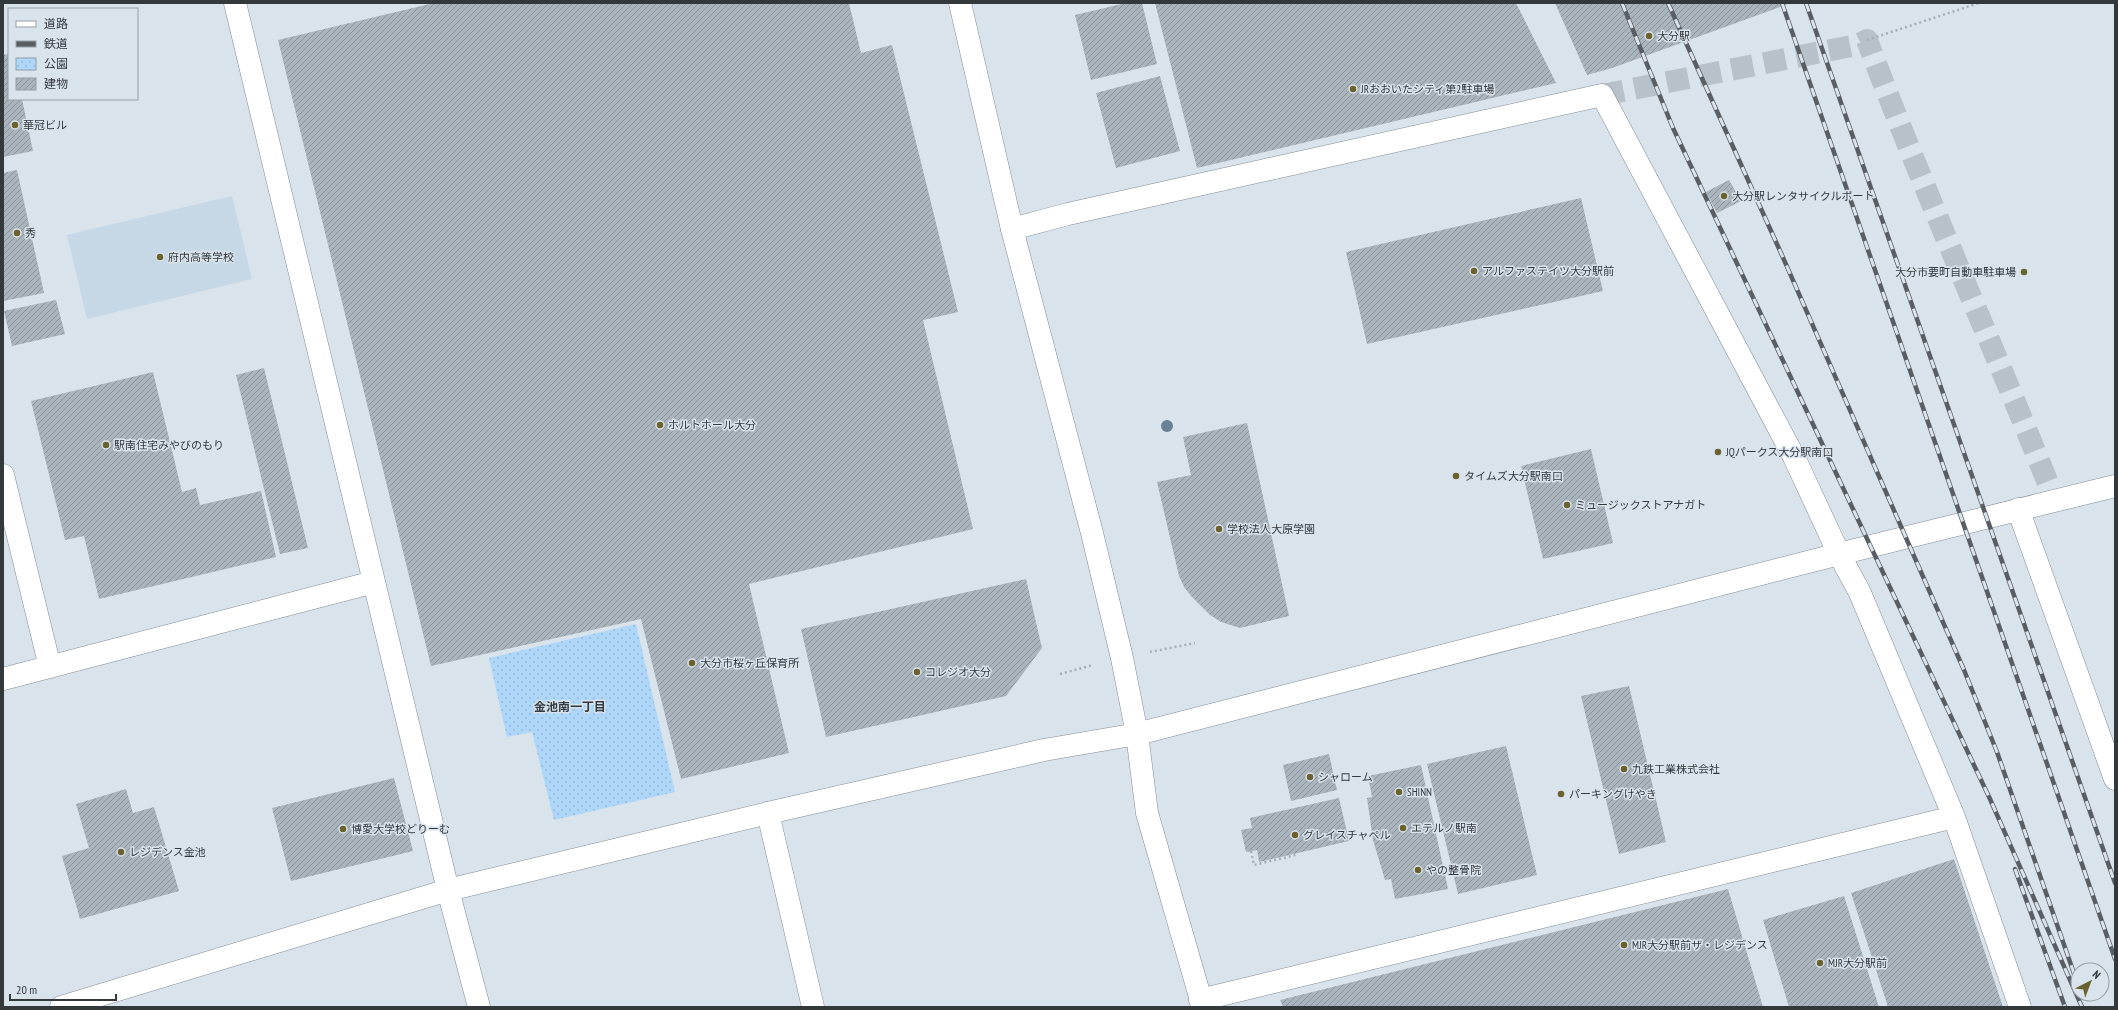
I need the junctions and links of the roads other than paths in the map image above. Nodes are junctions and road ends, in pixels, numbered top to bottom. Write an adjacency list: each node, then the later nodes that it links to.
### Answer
1 (235, 3): 8 (street)
2 (960, 3): 3 (street)
3 (1012, 229): 7 (street); 11 (street)
4 (3, 475): 9 (street)
5 (2115, 486): 6 (street)
6 (2018, 509): 7 (street); 12 (street)
7 (1839, 554): 11 (street); 14 (street)
8 (374, 582): 9 (street); 15 (street)
9 (50, 667): 10 (street)
10 (3, 679)
11 (1137, 734): 13 (street); 16 (street)
12 (2115, 779)
13 (768, 813): 15 (street); 19 (street)
14 (1954, 817): 16 (street); 20 (street)
15 (448, 890): 17 (street); 18 (street)
16 (1201, 1003)
17 (62, 1007)
18 (479, 1007)
19 (813, 1007)
20 (2020, 1007)

